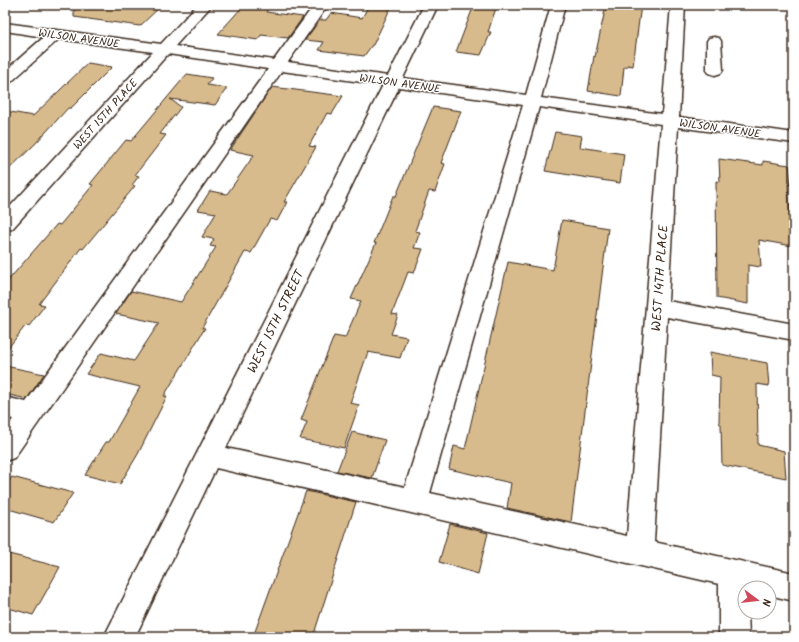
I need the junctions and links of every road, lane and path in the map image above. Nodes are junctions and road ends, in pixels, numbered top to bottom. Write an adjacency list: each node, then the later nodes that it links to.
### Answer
1 (205, 5): 9 (street, WEST 15TH PLACE)
2 (321, 5): 10 (street)
3 (432, 5): 13 (street, WEST 15TH STREET)
4 (558, 5): 14 (street)
5 (678, 5): 15 (street, WEST 14TH PLACE)
6 (5, 28): 7 (street, WILSON AVENUE)
7 (55, 34): 9 (street, WILSON AVENUE); 12 (street)
8 (714, 41): 11 (street)
9 (164, 50): 10 (street, WILSON AVENUE); 17 (street, WEST 15TH PLACE)
10 (278, 66): 13 (street, WILSON AVENUE); 21 (street)
11 (714, 70)
12 (5, 79)
13 (393, 82): 14 (street, WILSON AVENUE); 23 (street, WEST 15TH STREET)
14 (532, 102): 15 (street, WILSON AVENUE); 24 (street)
15 (670, 121): 16 (street, WILSON AVENUE); 18 (street, WEST 14TH PLACE)
16 (794, 138)
17 (5, 224)
18 (657, 307): 19 (street); 25 (street, WEST 14TH PLACE)
19 (794, 332)
20 (5, 407): 21 (street)
21 (32, 413): 22 (street)
22 (5, 450)
23 (209, 455): 24 (street); 28 (street, WEST 15TH STREET)
24 (414, 502): 25 (street)
25 (640, 551): 26 (street)
26 (733, 572): 27 (street); 29 (street)
27 (794, 587)
28 (119, 637)
29 (734, 637)

